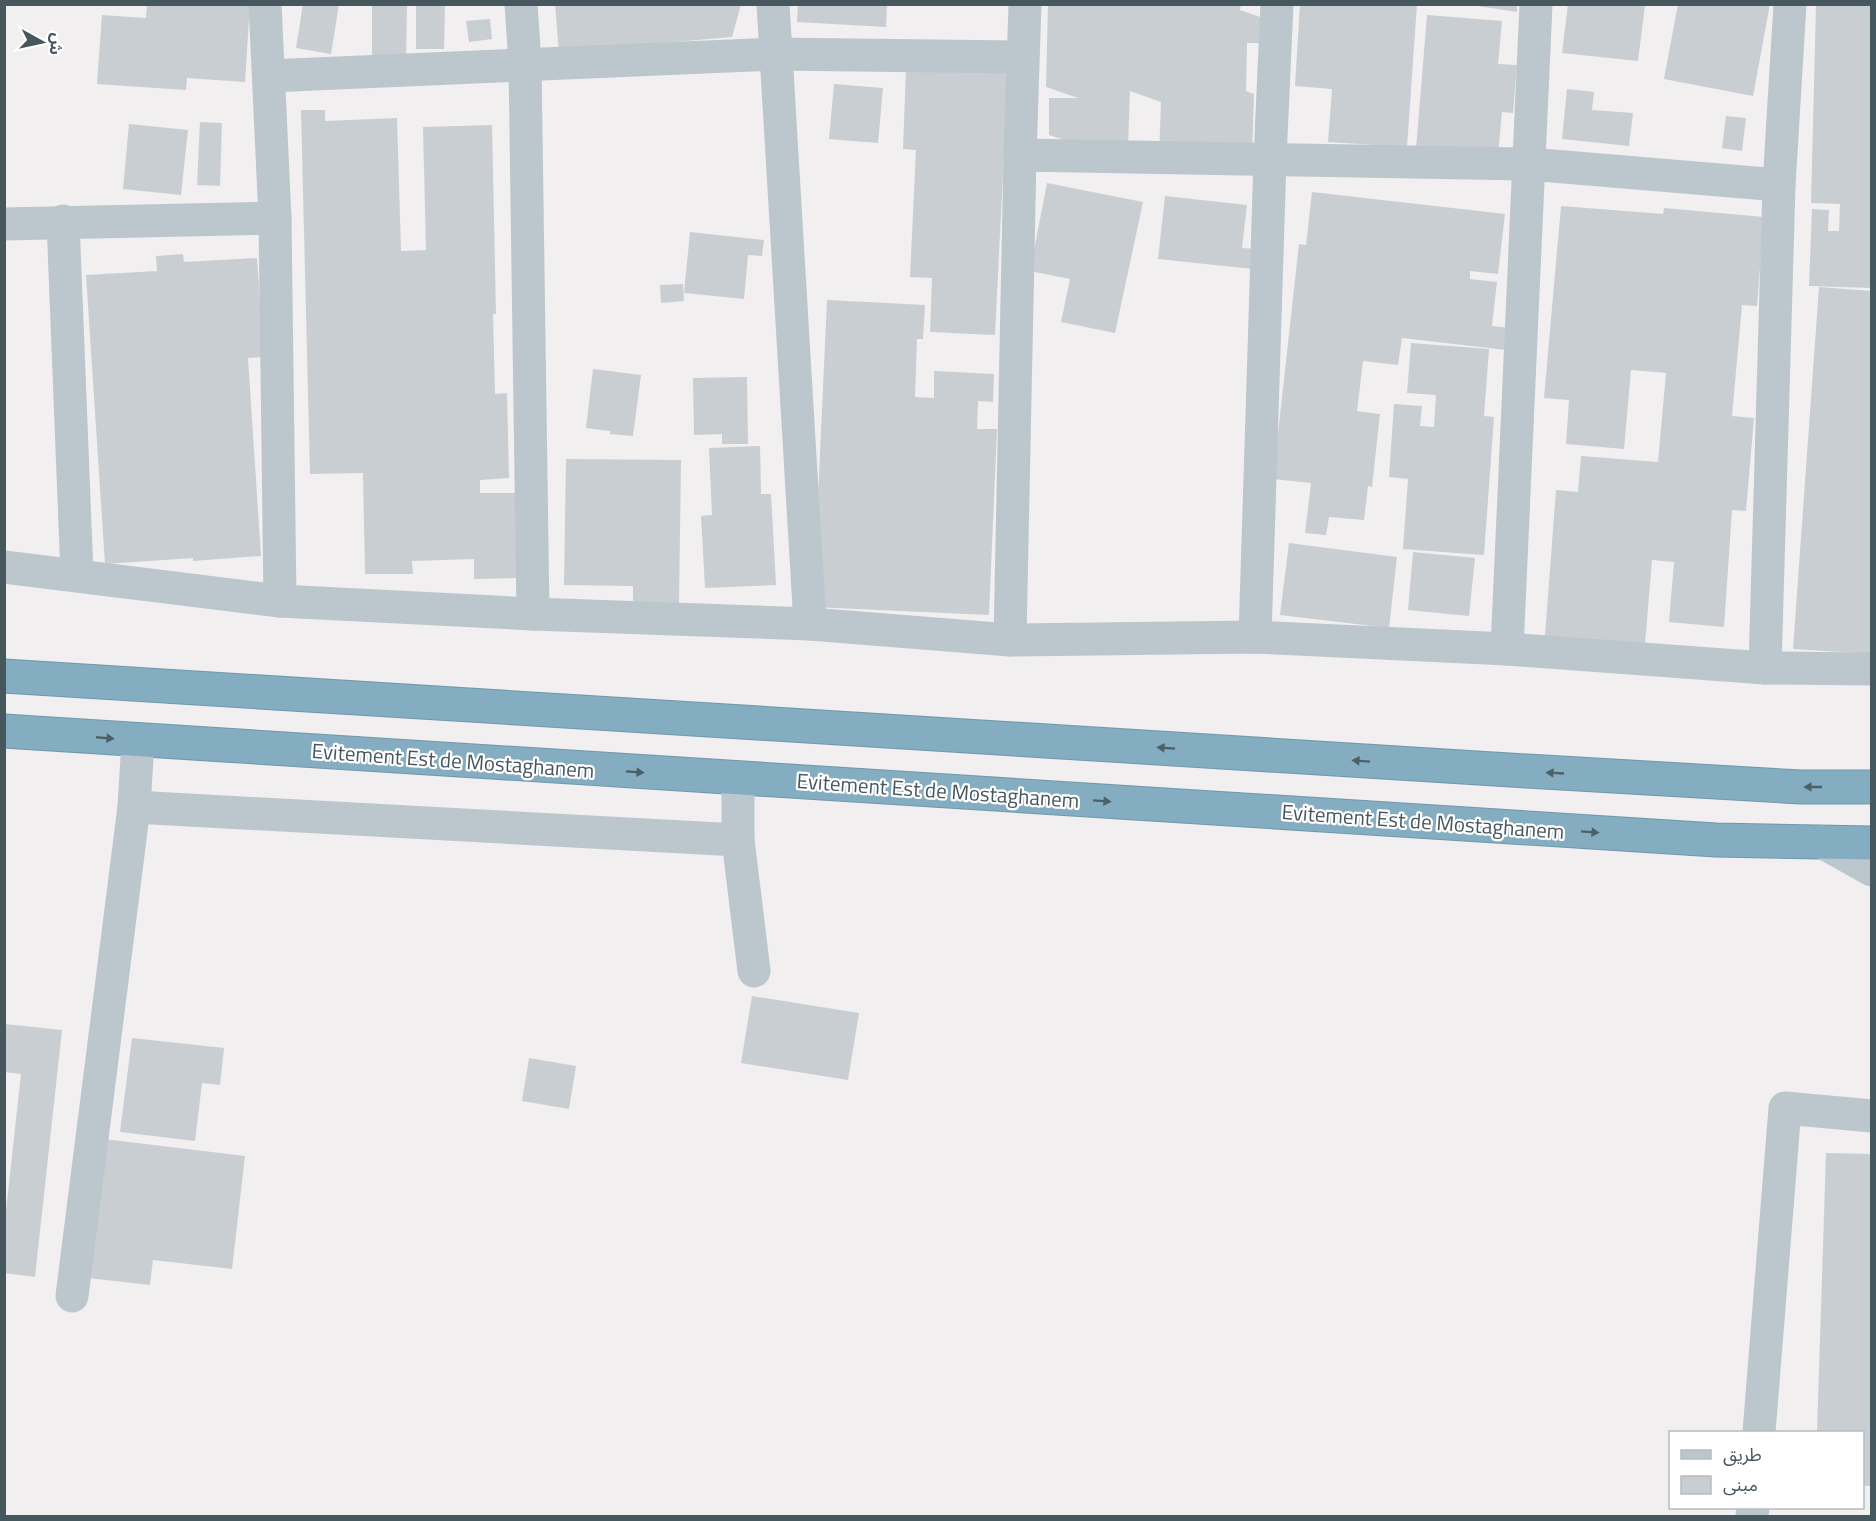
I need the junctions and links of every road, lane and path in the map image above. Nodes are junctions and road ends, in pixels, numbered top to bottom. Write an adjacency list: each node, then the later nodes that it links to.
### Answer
1 (265, 4): 11 (street)
2 (521, 4): 10 (street)
3 (773, 4): 8 (street)
4 (1025, 4): 9 (street)
5 (1277, 4): 13 (street)
6 (1536, 4): 14 (street)
7 (1790, 4): 15 (street)
8 (774, 54): 9 (street); 10 (street); 23 (street)
9 (1022, 57): 12 (street)
10 (525, 63): 11 (street); 22 (street)
11 (269, 76): 16 (street)
12 (1020, 155): 13 (street); 25 (street)
13 (1270, 159): 14 (street); 24 (street)
14 (1529, 164): 15 (street); 26 (street)
15 (1779, 185): 27 (street)
16 (276, 218): 17 (street); 21 (street)
17 (63, 221): 18 (street); 20 (street)
18 (4, 224)
19 (4, 567): 20 (street)
20 (77, 575): 21 (street)
21 (280, 601): 22 (street)
22 (533, 614): 23 (street)
23 (810, 624): 25 (street)
24 (1255, 637): 25 (street); 26 (street)
25 (1010, 640)
26 (1506, 649): 27 (street)
27 (1765, 668): 28 (street)
28 (1872, 669)
29 (4, 676): 35 (highway, one-way to 29)
30 (4, 731): 31 (highway, Evitement Est de Mostaghanem)
31 (67, 735): 32 (highway, Evitement Est de Mostaghanem, one-way to 32); 33 (highway)
32 (138, 741): 34 (highway, Evitement Est de Mostaghanem, one-way to 34); 36 (street)
33 (4, 742)
34 (738, 778): 37 (street); 38 (highway, Evitement Est de Mostaghanem, one-way to 38)
35 (1872, 787)
36 (134, 807): 37 (street); 43 (street)
37 (738, 840): 41 (street)
38 (1822, 842): 39 (highway, Evitement Est de Mostaghanem); 40 (street)
39 (1872, 843)
40 (1872, 870)
41 (754, 970)
42 (1872, 1116): 44 (street)
43 (72, 1296)
44 (1759, 1431)

